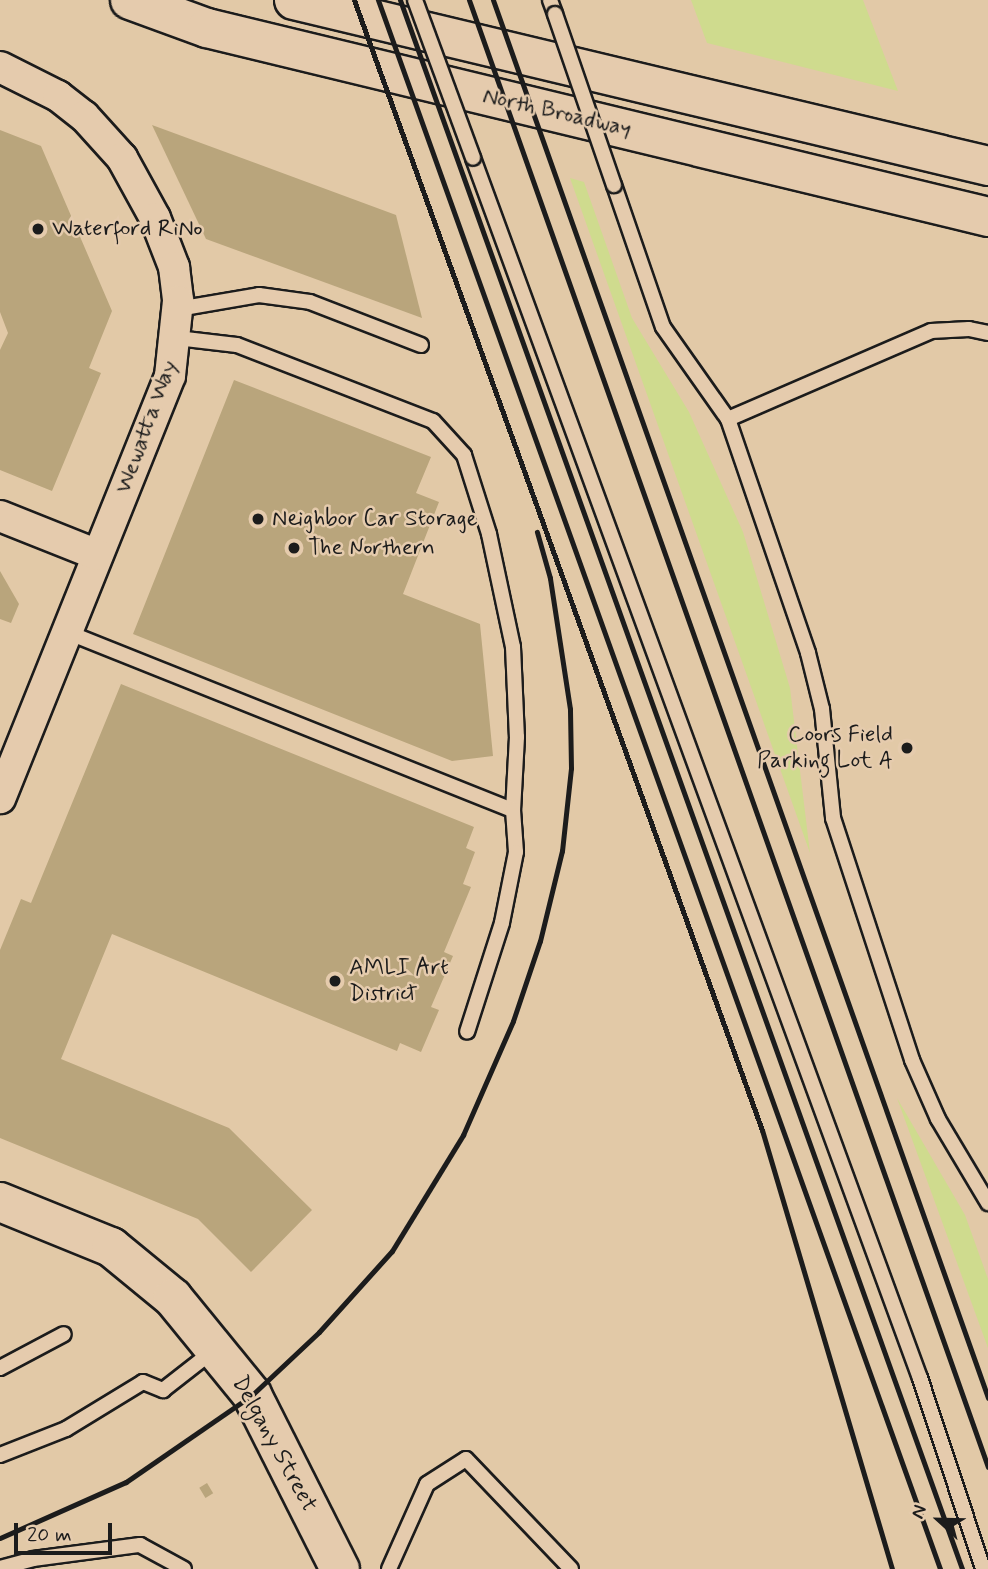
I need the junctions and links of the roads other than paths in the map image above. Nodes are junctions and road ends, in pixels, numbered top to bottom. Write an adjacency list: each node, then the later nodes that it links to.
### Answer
1 (130, 0): 7 (main road, North Broadway)
2 (294, 0): 6 (main road)
3 (415, 0): 30 (lane, bridge)
4 (552, 7): 12 (lane, bridge)
5 (0, 67): 8 (street, Wewatta Way)
6 (988, 166)
7 (988, 216)
8 (178, 309): 10 (street, Wewatta Way); 11 (lane)
9 (988, 333): 12 (lane)
10 (177, 338): 14 (street, Wewatta Way); 17 (lane)
11 (421, 345)
12 (728, 419): 20 (lane)
13 (0, 516): 14 (street)
14 (98, 555): 15 (street, Wewatta Way)
15 (67, 632): 16 (street, Wewatta Way); 17 (lane)
16 (1, 794)
17 (513, 810): 18 (lane)
18 (467, 1032)
19 (0, 1202): 22 (main road, Delgany Street)
20 (988, 1203)
21 (64, 1334): 23 (lane)
22 (217, 1348): 24 (lane); 25 (main road, Delgany Street)
23 (0, 1368)
24 (0, 1455)
25 (333, 1567)
26 (0, 1568): 27 (lane)
27 (184, 1569)
28 (389, 1569): 29 (lane)
29 (571, 1569)
30 (983, 1569)

